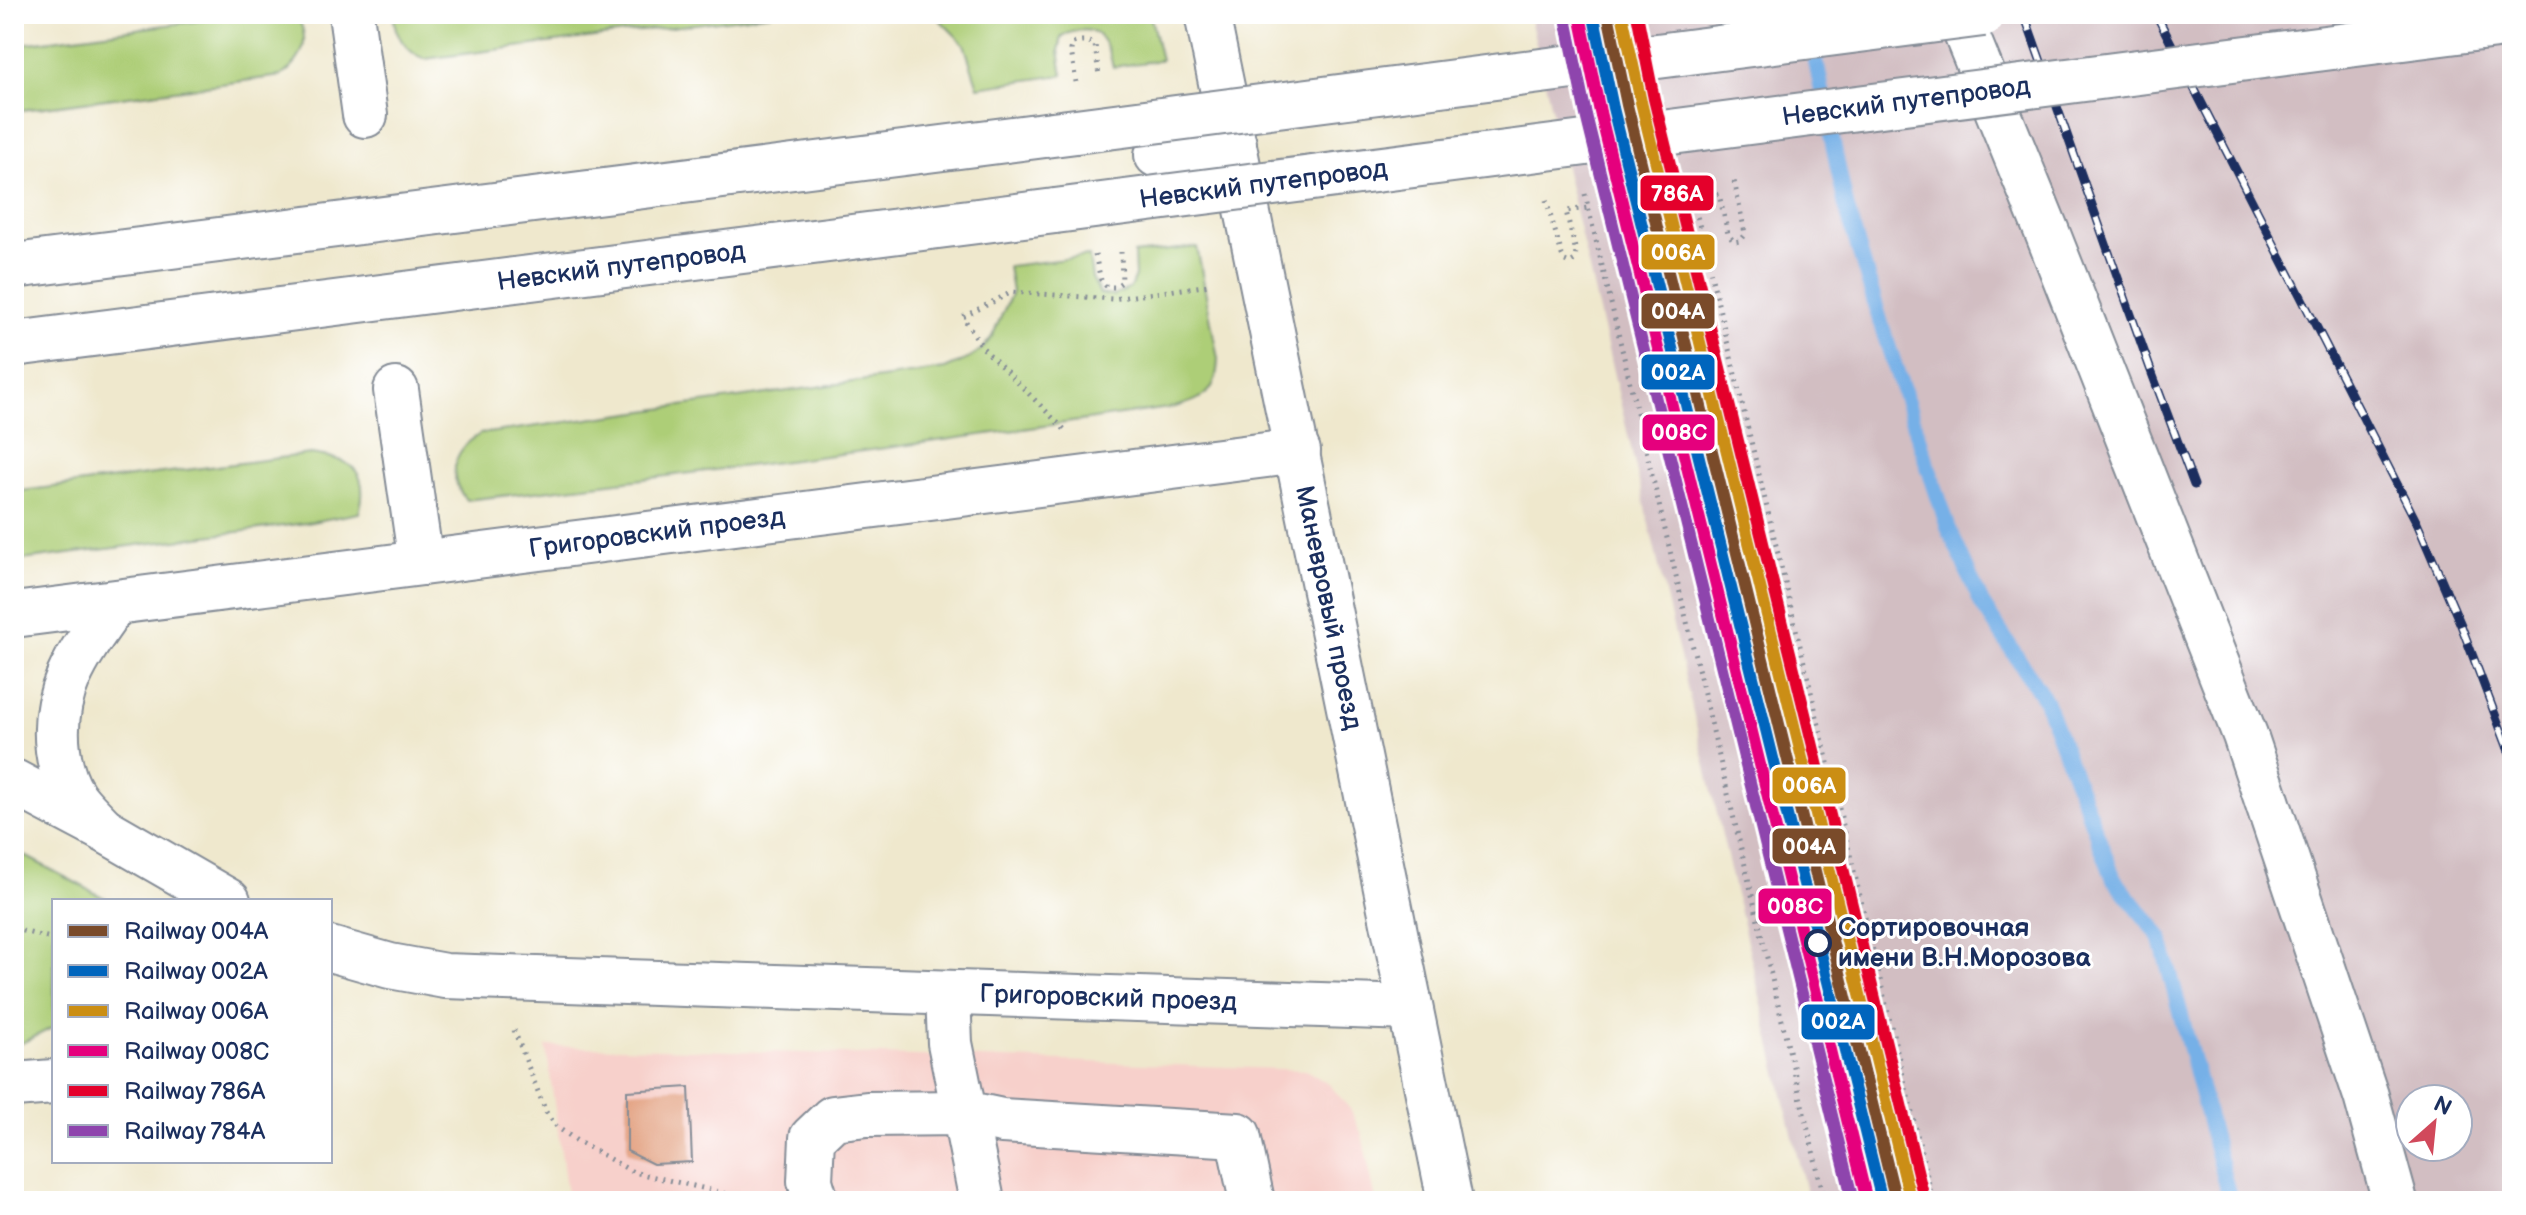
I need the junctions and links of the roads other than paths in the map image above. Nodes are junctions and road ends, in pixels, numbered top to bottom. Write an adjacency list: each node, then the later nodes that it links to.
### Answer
1 (351, 14): 6 (main road)
2 (1207, 14): 7 (main road, Маневровый проезд)
3 (1958, 14): 29 (main road)
4 (1983, 14): 9 (main road, bridge)
5 (2512, 24): 10 (main road, Невский путепровод, bridge)
6 (365, 115)
7 (1234, 144): 8 (main road); 12 (main road, Маневровый проезд)
8 (1157, 155)
9 (14, 266)
10 (14, 344)
11 (396, 390): 13 (main road)
12 (1298, 451): 13 (main road, Григоровский проезд); 21 (main road, Маневровый проезд)
13 (421, 563): 14 (main road, Григоровский проезд)
14 (115, 603): 15 (main road, Григоровский проезд); 17 (main road)
15 (14, 615)
16 (14, 782): 17 (main road)
17 (103, 829): 18 (main road)
18 (201, 894)
19 (332, 950): 20 (main road, Григоровский проезд)
20 (948, 994): 21 (main road, Григоровский проезд); 24 (main road)
21 (1410, 1008): 28 (main road, Маневровый проезд)
22 (52, 1082): 23 (main road)
23 (14, 1085)
24 (964, 1113): 25 (main road); 26 (main road); 27 (main road)
25 (816, 1201)
26 (982, 1201)
27 (1252, 1201)
28 (1450, 1201)
29 (2395, 1201)

